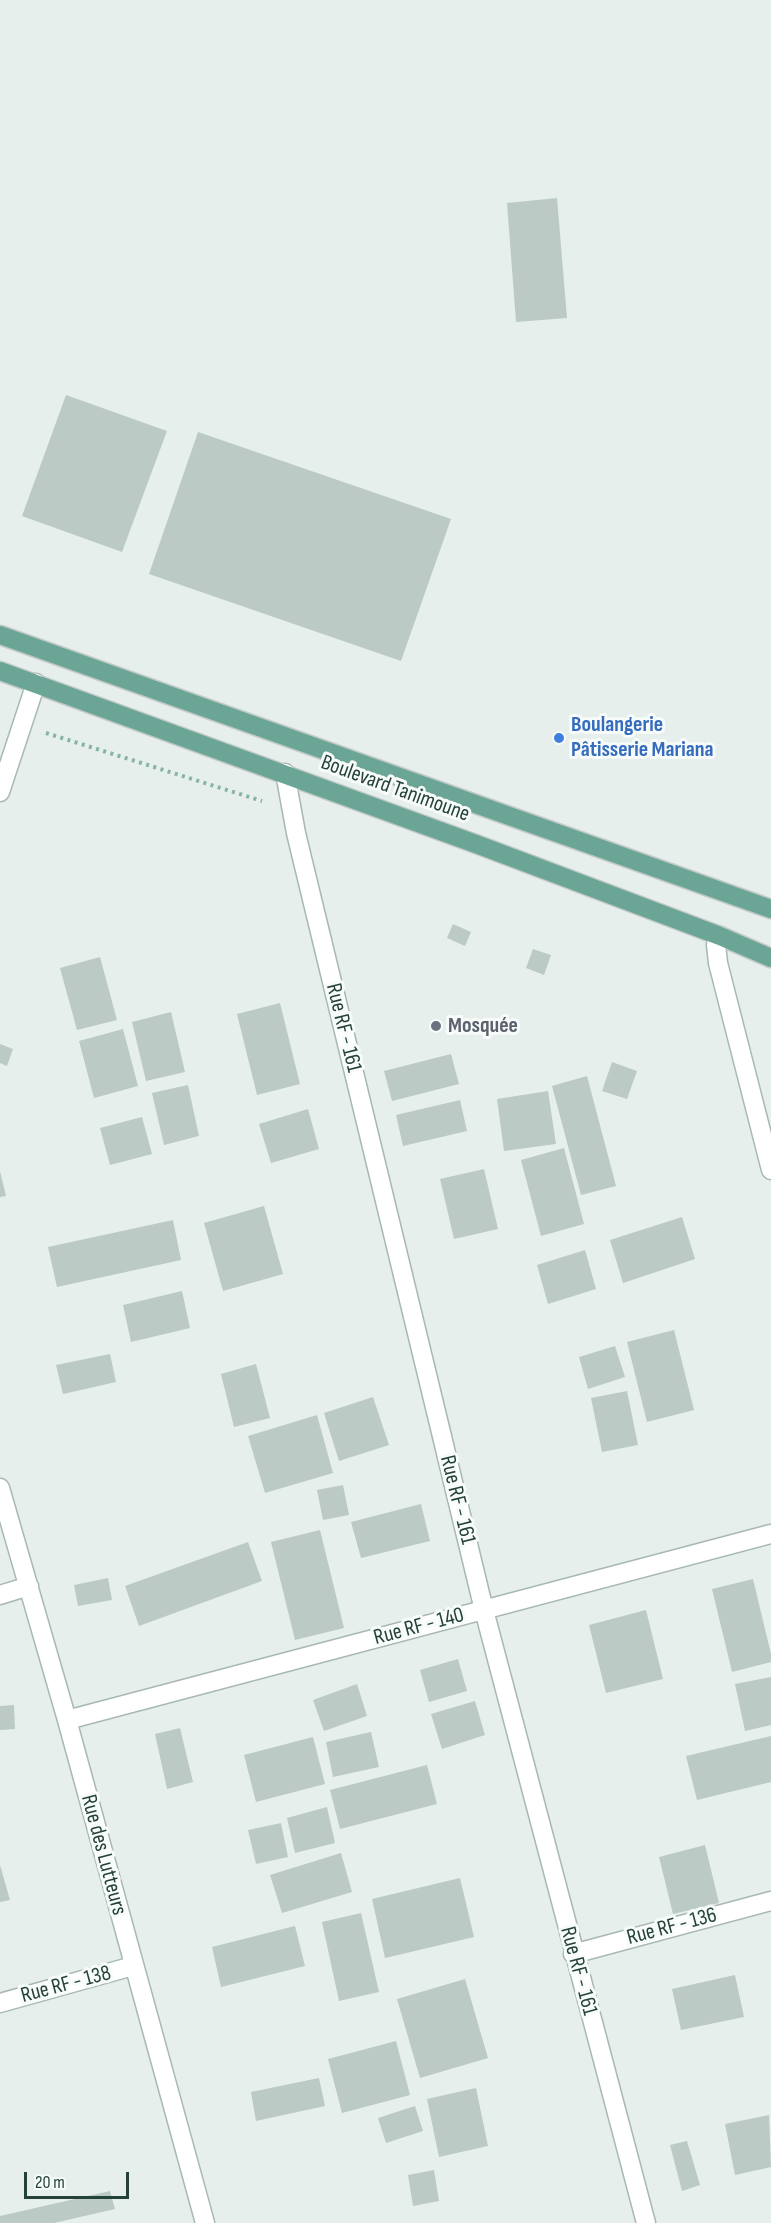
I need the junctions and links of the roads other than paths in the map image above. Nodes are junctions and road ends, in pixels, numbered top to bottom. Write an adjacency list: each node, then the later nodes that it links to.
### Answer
1 (0, 635): 6 (main road, Boulevard Tanimoune)
2 (0, 671): 3 (main road, Boulevard Tanimoune)
3 (36, 683): 4 (main road, Boulevard Tanimoune); 5 (street)
4 (285, 773): 7 (main road, Boulevard Tanimoune); 14 (street, Rue RF - 161)
5 (0, 792)
6 (771, 909)
7 (720, 936): 8 (main road, Boulevard Tanimoune); 9 (street)
8 (771, 958)
9 (771, 1170)
10 (0, 1488): 12 (street, Rue des Lutteurs)
11 (771, 1534): 14 (street, Rue RF - 140)
12 (29, 1586): 13 (street); 15 (street, Rue des Lutteurs)
13 (0, 1594)
14 (483, 1610): 15 (street, Rue RF - 140); 17 (street, Rue RF - 161)
15 (67, 1720): 18 (street, Rue des Lutteurs)
16 (771, 1901): 17 (street, Rue RF - 136)
17 (573, 1953): 21 (street, Rue RF - 161)
18 (133, 1966): 19 (street, Rue RF - 138); 20 (street, Rue des Lutteurs)
19 (0, 2003)
20 (205, 2223)
21 (646, 2223)

